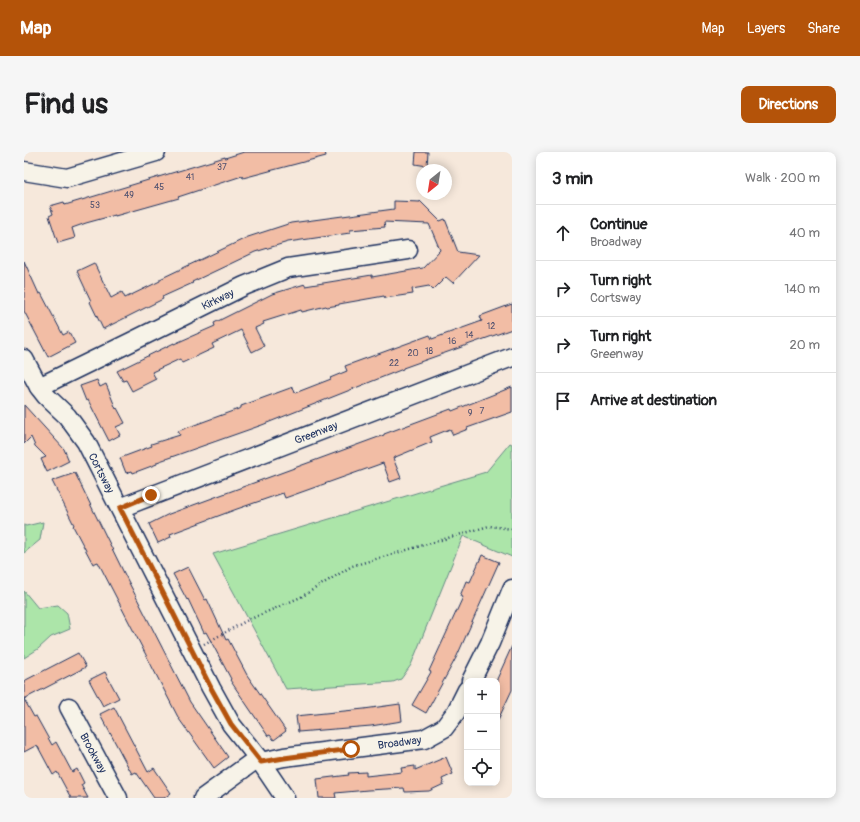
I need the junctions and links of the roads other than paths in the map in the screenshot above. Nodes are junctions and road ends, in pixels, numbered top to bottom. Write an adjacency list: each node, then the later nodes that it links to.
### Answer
1 (156, 152): 2 (street)
2 (24, 171)
3 (408, 250): 6 (street, Kirkway)
4 (512, 357): 7 (street, Greenway)
5 (24, 359): 6 (street, Cortsway)
6 (39, 387): 7 (street, Cortsway)
7 (120, 508): 12 (street, Cortsway)
8 (512, 590): 9 (street)
9 (472, 678)
10 (464, 696): 12 (street, Broadway)
11 (69, 707): 13 (street, Brookway)
12 (260, 760): 14 (street); 15 (street, Cortsway)
13 (118, 798)
14 (203, 798)
15 (285, 798)

